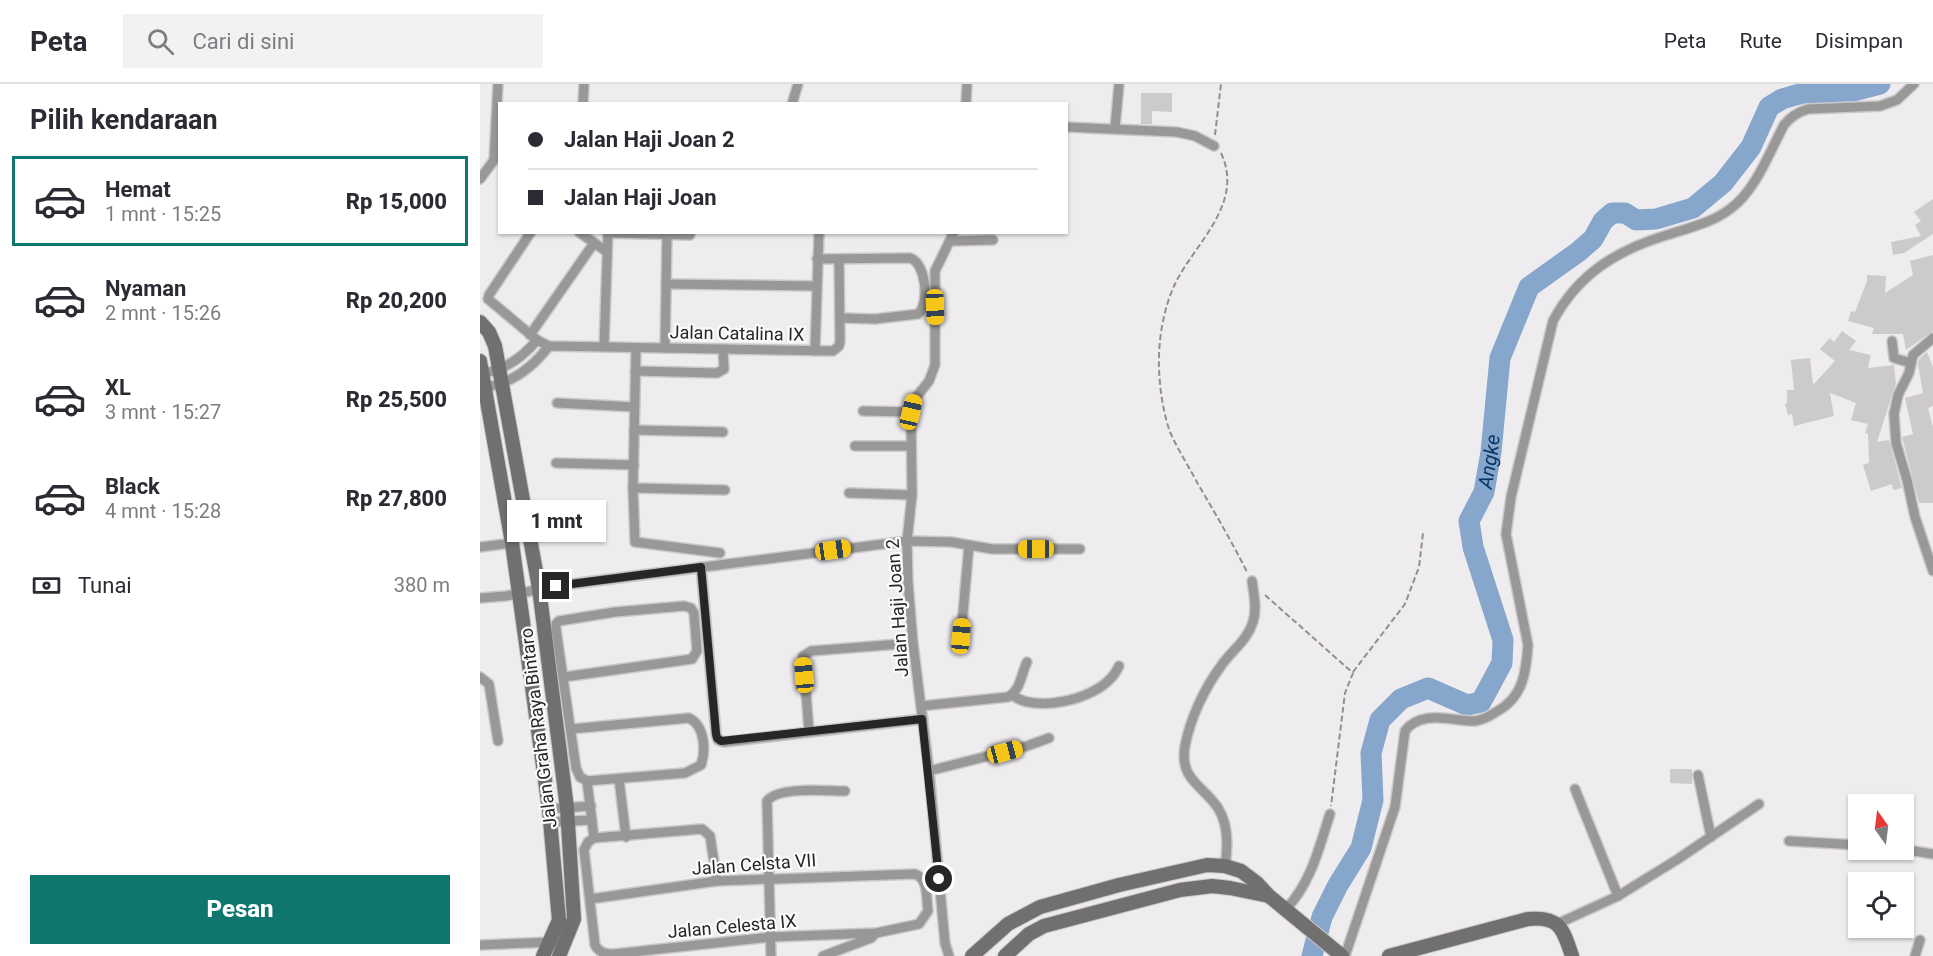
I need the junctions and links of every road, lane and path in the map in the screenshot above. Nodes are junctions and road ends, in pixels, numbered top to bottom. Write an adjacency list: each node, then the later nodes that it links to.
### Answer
1 (498, 84): 14 (street)
2 (584, 84): 8 (street)
3 (798, 84): 9 (street)
4 (967, 84): 10 (street)
5 (1119, 84): 12 (street)
6 (1221, 84): 13 (path)
7 (1914, 84): 120 (street)
8 (583, 102)
9 (793, 102)
10 (966, 102)
11 (1068, 127): 12 (street)
12 (1116, 128): 13 (street)
13 (1214, 146): 68 (path)
14 (497, 162): 15 (street)
15 (480, 179)
16 (530, 234): 32 (street)
17 (582, 234): 24 (street)
18 (608, 234): 25 (street)
19 (667, 234): 21 (street); 28 (street)
20 (819, 234): 26 (street)
21 (690, 235)
22 (953, 237): 23 (street); 48 (street, Jalan Haji Joan 2)
23 (993, 240)
24 (594, 243): 25 (street); 32 (street)
25 (608, 252): 36 (street)
26 (817, 259): 27 (street); 29 (street)
27 (839, 259): 30 (street); 30 (street)
28 (666, 284): 29 (street); 38 (street)
29 (816, 286): 40 (street)
30 (840, 318): 40 (street, Jalan Catalina IX)
31 (480, 322): 44 (main road, Jalan Graha Raya Bintaro)
32 (533, 337): 35 (street); 44 (street)
33 (1933, 338): 41 (street)
34 (1892, 341): 41 (street)
35 (549, 346): 36 (street, Jalan Catalina IX); 44 (street)
36 (604, 347): 37 (street, Jalan Catalina IX)
37 (636, 348): 38 (street, Jalan Catalina IX); 42 (street)
38 (665, 348): 39 (street, Jalan Catalina IX)
39 (723, 349): 40 (street, Jalan Catalina IX); 42 (street)
40 (815, 351)
41 (1911, 363): 67 (street)
42 (636, 371): 46 (street)
43 (483, 374): 44 (street); 61 (main road, Jalan Graha Raya Bintaro)
44 (500, 378): 69 (main road, Jalan Graha Raya Bintaro)
45 (557, 403): 46 (street)
46 (635, 407): 49 (street)
47 (863, 411): 48 (street)
48 (911, 412): 52 (street, Jalan Haji Joan 2)
49 (634, 430): 50 (street); 54 (street)
50 (723, 432)
51 (855, 446): 52 (street)
52 (910, 446): 58 (street, Jalan Haji Joan 2)
53 (556, 462): 54 (street)
54 (634, 465): 55 (street)
55 (633, 488): 56 (street); 65 (street)
56 (725, 490)
57 (849, 493): 58 (street)
58 (912, 495): 60 (street, Jalan Haji Joan 2)
59 (1423, 533): 76 (path)
60 (907, 541): 62 (street); 66 (street); 73 (street, Jalan Haji Joan 2)
61 (512, 543): 63 (street); 70 (main road, Jalan Graha Raya Bintaro)
62 (969, 545): 64 (street); 72 (street)
63 (480, 547)
64 (1080, 549)
65 (720, 553)
66 (701, 567): 69 (street); 83 (street)
67 (1933, 571)
68 (1252, 581): 76 (path); 105 (street)
69 (539, 588): 70 (street); 94 (main road, Jalan Graha Raya Bintaro)
70 (512, 594): 71 (street); 96 (main road, Jalan Graha Raya Bintaro)
71 (480, 601)
72 (961, 636)
73 (913, 643): 80 (street, Jalan Haji Joan 2); 83 (street)
74 (1027, 662): 79 (street)
75 (1119, 666): 79 (street)
76 (1353, 674): 95 (path)
77 (480, 677): 85 (street)
78 (564, 677): 78 (street); 82 (street)
79 (1012, 695): 80 (street)
80 (921, 706): 81 (street, Jalan Haji Joan 2)
81 (922, 719): 83 (street); 86 (street, Jalan Haji Joan 2)
82 (571, 729): 88 (street); 89 (street)
83 (809, 731)
84 (1049, 738): 86 (street)
85 (498, 741)
86 (929, 771): 125 (street, Jalan Haji Joan 2)
87 (1698, 775): 99 (street)
88 (619, 779): 89 (street); 98 (street)
89 (587, 781): 93 (street)
90 (1575, 789): 109 (street)
91 (845, 791): 106 (street)
92 (1758, 804): 99 (street)
93 (591, 806): 94 (street); 97 (street)
94 (567, 814): 96 (street); 96 (street); 97 (street); 117 (main road, Jalan Graha Raya Bintaro)
95 (1330, 814): 111 (street)
96 (549, 815): 118 (main road, Jalan Graha Raya Bintaro)
97 (592, 820): 100 (street)
98 (626, 837): 100 (street); 107 (street)
99 (1711, 837): 109 (street)
100 (594, 838): 110 (street)
101 (1788, 841): 102 (street)
102 (1848, 844)
103 (1914, 851): 104 (street)
104 (1933, 854)
105 (1225, 866): 108 (main road); 126 (main road)
106 (769, 878): 107 (street, Jalan Celsta VII); 112 (street, Jalan Celsta VII); 115 (street)
107 (717, 881): 110 (street, Jalan Celsta VII)
108 (1269, 896): 111 (main road); 127 (main road)
109 (1618, 896): 113 (street)
110 (590, 898): 115 (street, Jalan Celesta IX)
111 (1291, 913): 120 (main road)
112 (923, 920): 114 (street, Jalan Celesta IX)
113 (1557, 924): 128 (main road); 129 (main road)
114 (876, 933): 115 (street, Jalan Celesta IX); 124 (street, Jalan Celesta IX)
115 (771, 937): 123 (street)
116 (1920, 940): 130 (street)
117 (566, 941): 118 (street); 122 (main road, Jalan Graha Raya Bintaro)
118 (550, 942): 119 (street); 121 (main road, Jalan Graha Raya Bintaro)
119 (480, 945)
120 (1340, 953)
121 (543, 956)
122 (559, 956)
123 (771, 956)
124 (823, 956)
125 (949, 956)
126 (972, 956)
127 (1005, 956)
128 (1389, 956)
129 (1572, 956)
130 (1916, 956)

